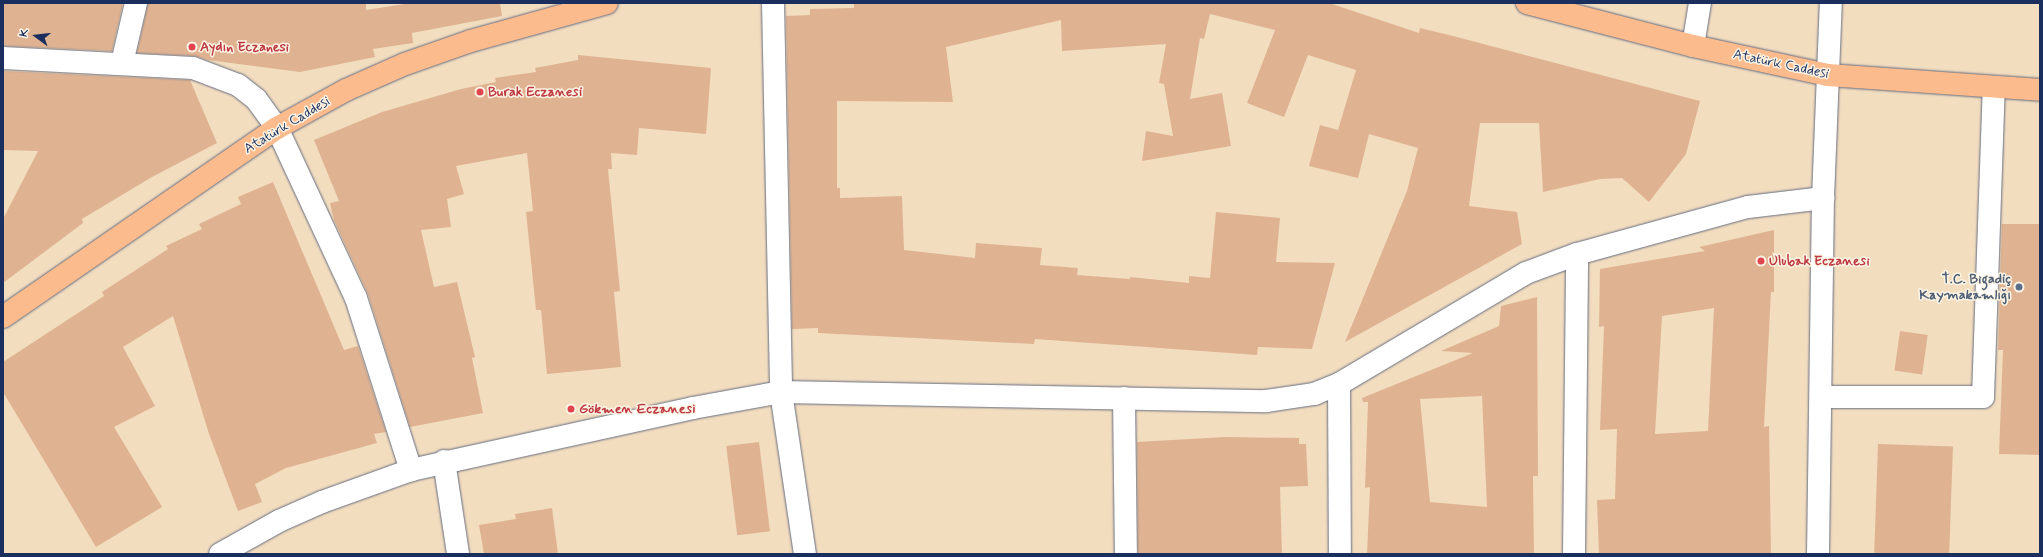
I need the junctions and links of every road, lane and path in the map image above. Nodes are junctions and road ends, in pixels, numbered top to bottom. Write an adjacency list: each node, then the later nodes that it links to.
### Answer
1 (136, 3): 9 (street)
2 (606, 3): 13 (main road, Atatürk Caddesi)
3 (773, 3): 18 (street)
4 (1527, 3): 7 (main road, Atatürk Caddesi)
5 (1700, 3): 7 (street)
6 (1831, 3): 10 (street)
7 (1693, 46): 10 (main road, Atatürk Caddesi)
8 (3, 58): 9 (street)
9 (122, 63): 13 (street)
10 (1828, 75): 11 (main road, Atatürk Caddesi); 14 (street)
11 (1994, 87): 12 (main road, Atatürk Caddesi); 19 (street)
12 (2040, 90)
13 (277, 128): 16 (main road, Atatürk Caddesi); 22 (street)
14 (1823, 198): 15 (street); 19 (street)
15 (1577, 254): 17 (street); 28 (street)
16 (3, 317)
17 (1339, 384): 20 (street); 27 (street)
18 (781, 392): 20 (street); 21 (street); 25 (street)
19 (1822, 397): 29 (street)
20 (1124, 398): 26 (street)
21 (444, 461): 22 (street); 24 (street)
22 (411, 470): 23 (street)
23 (220, 554)
24 (458, 554)
25 (805, 554)
26 (1126, 554)
27 (1340, 554)
28 (1574, 554)
29 (1818, 554)

